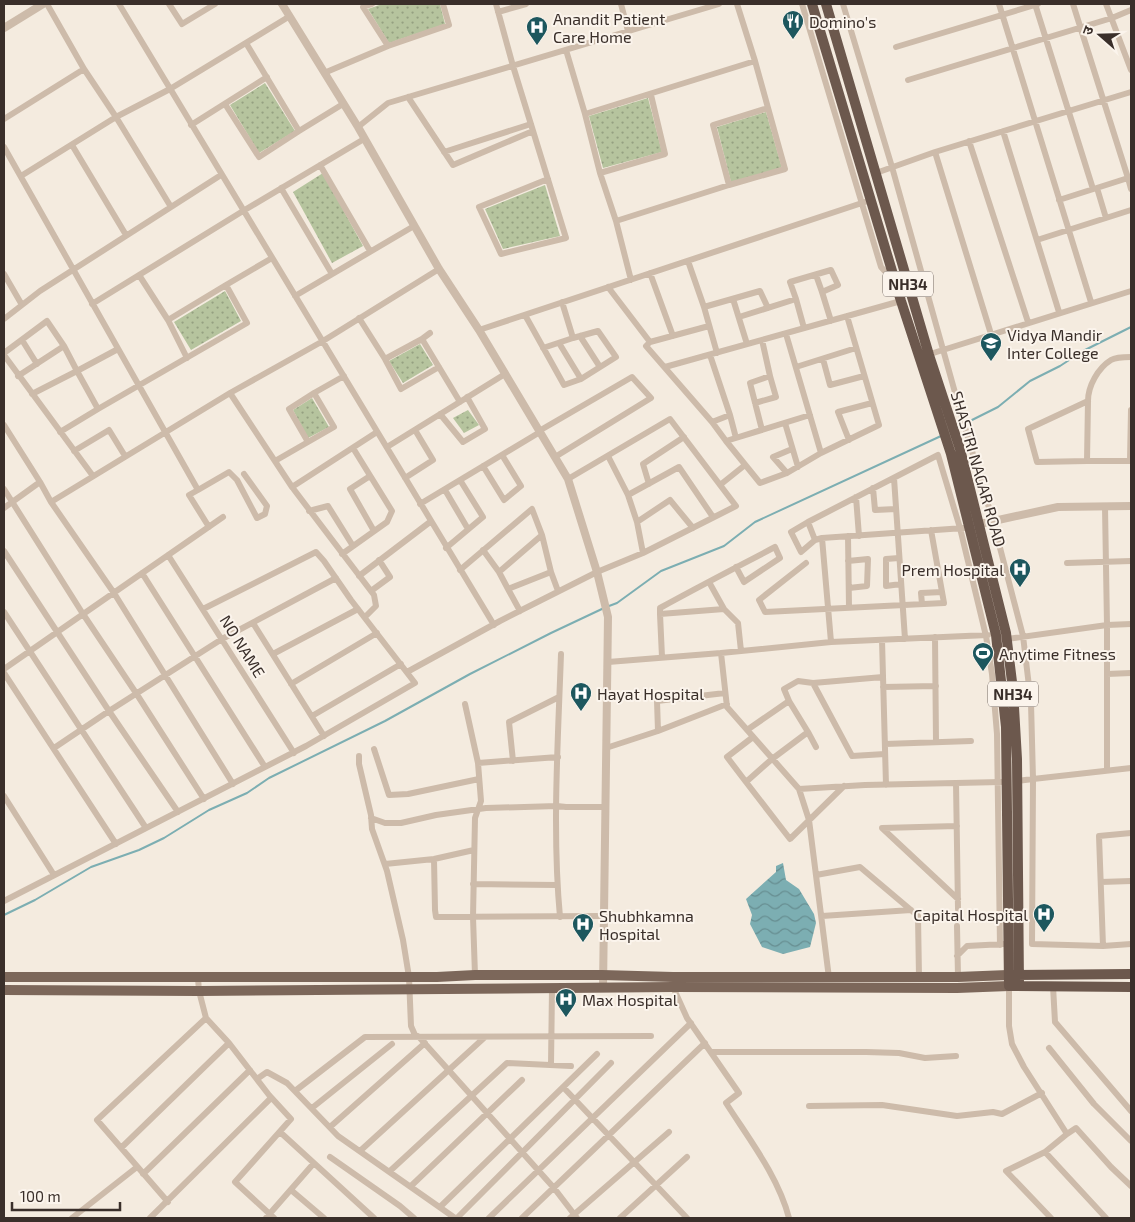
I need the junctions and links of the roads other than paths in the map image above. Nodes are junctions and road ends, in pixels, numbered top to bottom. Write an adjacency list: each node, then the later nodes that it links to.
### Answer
1 (43, 4): 28 (street)
2 (47, 4): 39 (street)
3 (119, 4): 44 (street)
4 (169, 4): 5 (street)
5 (215, 4)
6 (282, 4): 26 (street)
7 (372, 4): 22 (street)
8 (443, 4): 33 (street)
9 (496, 4): 24 (street)
10 (526, 4): 24 (street)
11 (621, 4): 30 (street)
12 (719, 4): 30 (street)
13 (737, 4): 37 (street)
14 (802, 4): 83 (street)
15 (812, 4): 76 (highway, NH34)
16 (826, 4): 72 (highway, SHASTRI NAGAR ROAD / NH34)
17 (843, 4): 70 (street)
18 (999, 4): 25 (street)
19 (1037, 4): 25 (street); 31 (street)
20 (1073, 4): 29 (street)
21 (1106, 4): 27 (street)
22 (362, 5): 33 (street)
23 (1131, 10): 27 (street)
24 (498, 12): 38 (street)
25 (1003, 14): 34 (street); 35 (street)
26 (290, 16): 32 (street); 41 (street)
27 (1112, 18): 29 (street); 40 (street)
28 (4, 28)
29 (1079, 28): 31 (street); 48 (street)
30 (628, 31): 36 (street)
31 (1046, 38): 35 (street); 52 (street)
32 (246, 43): 42 (street); 44 (street)
33 (388, 46): 41 (street)
34 (896, 47)
35 (1013, 47): 43 (street); 56 (street)
36 (566, 50): 38 (street); 53 (street)
37 (755, 61): 46 (street); 51 (street)
38 (513, 66): 47 (street); 57 (street)
39 (84, 69): 54 (street); 55 (street)
40 (1131, 70)
41 (324, 73): 50 (street)
42 (267, 77): 49 (street); 60 (street)
43 (908, 80)
44 (170, 89): 54 (street); 58 (street)
45 (1131, 92): 48 (street)
46 (651, 95): 53 (street); 71 (street)
47 (408, 98): 59 (street); 67 (street)
48 (1104, 101): 52 (street); 75 (street)
49 (225, 104): 58 (street); 60 (street)
50 (343, 104): 59 (street); 60 (street)
51 (768, 108): 78 (street); 78 (street)
52 (1070, 111): 56 (street); 80 (street)
53 (585, 114): 71 (street)
54 (116, 117): 65 (street); 84 (street)
55 (4, 119)
56 (1035, 121): 62 (street); 82 (street)
57 (531, 124): 61 (street); 67 (street)
58 (191, 125): 73 (street)
59 (358, 127): 63 (street)
60 (299, 131)
61 (533, 131): 67 (street); 77 (street)
62 (1003, 131): 64 (street); 92 (street)
63 (364, 139): 69 (street); 89 (street)
64 (969, 141): 68 (street); 126 (street)
65 (72, 145): 74 (street); 91 (street)
66 (4, 147): 74 (street)
67 (444, 152)
68 (935, 152): 70 (street); 132 (street)
69 (320, 165): 79 (street); 93 (street)
70 (892, 167): 72 (street); 146 (street)
71 (600, 173): 88 (street)
72 (876, 173): 76 (highway); 149 (highway, SHASTRI NAGAR ROAD / NH34)
73 (221, 175): 84 (street); 86 (street)
74 (21, 176): 97 (street)
75 (1130, 177): 80 (street); 81 (street)
76 (864, 178): 83 (highway, NH34)
77 (548, 179): 77 (street)
78 (729, 185): 88 (street)
79 (281, 188): 86 (street); 100 (street)
80 (1095, 188): 82 (street); 87 (street)
81 (1131, 189)
82 (1059, 200): 90 (street)
83 (867, 202): 95 (street); 111 (highway, NH34)
84 (171, 207): 91 (street)
85 (1131, 210): 87 (street)
86 (243, 211): 94 (street); 102 (street)
87 (1106, 218): 90 (street)
88 (616, 221): 103 (street)
89 (414, 226): 93 (street); 96 (street)
90 (1068, 230): 92 (street); 113 (street)
91 (126, 236): 97 (street)
92 (1037, 240): 118 (street)
93 (370, 252): 100 (street)
94 (272, 258): 104 (street); 108 (street)
95 (688, 261): 98 (street); 116 (street)
96 (439, 269): 122 (street); 129 (street)
97 (73, 270): 114 (street); 115 (street)
98 (650, 273): 103 (street); 133 (street)
99 (4, 274): 115 (street)
100 (332, 274): 108 (street)
101 (816, 274): 107 (street); 107 (street); 110 (street)
102 (138, 275): 114 (street); 124 (street)
103 (631, 280): 105 (street)
104 (226, 286): 124 (street); 151 (street)
105 (608, 287): 112 (street); 139 (street)
106 (1131, 291): 113 (street)
107 (822, 292): 125 (street)
108 (295, 296): 138 (street)
109 (733, 299): 116 (street); 117 (street); 121 (street)
110 (796, 299): 117 (street); 128 (street)
111 (901, 301): 120 (street); 149 (highway, NH34)
112 (562, 302): 119 (street); 134 (street)
113 (1091, 302): 118 (street)
114 (92, 304): 143 (street)
115 (22, 305): 123 (street)
116 (704, 308): 127 (street)
117 (768, 308): 121 (street)
118 (1059, 312): 126 (street)
119 (525, 314): 129 (street); 144 (street)
120 (847, 316): 125 (street); 145 (street)
121 (739, 317): 141 (street)
122 (359, 318): 138 (street); 152 (street)
123 (4, 319)
124 (168, 320): 151 (street)
125 (830, 321): 128 (street)
126 (1028, 322): 132 (street)
127 (709, 326): 133 (street); 148 (street)
128 (804, 328): 131 (street)
129 (478, 330): 161 (street)
130 (430, 333): 135 (street)
131 (786, 334): 137 (street); 159 (street)
132 (991, 334): 146 (street)
133 (673, 336): 139 (street)
134 (577, 337): 140 (street); 157 (street); 157 (street)
135 (422, 339): 152 (street); 156 (street)
136 (22, 340): 142 (street); 147 (street); 155 (street)
137 (762, 340): 141 (street); 164 (street)
138 (323, 341): 163 (street); 168 (street)
139 (650, 342): 158 (street)
140 (559, 343): 144 (street); 166 (street)
141 (748, 344): 148 (street)
142 (64, 346): 155 (street); 160 (street)
143 (118, 348): 160 (street); 167 (street)
144 (543, 348): 166 (street)
145 (856, 348): 153 (street); 165 (street)
146 (944, 350): 149 (street); 238 (street)
147 (4, 354): 154 (street)
148 (713, 354): 158 (street); 179 (street)
149 (924, 356): 243 (highway, SHASTRI NAGAR ROAD / NH34)
150 (1131, 357): 172 (street)
151 (187, 358): 167 (street)
152 (385, 359): 156 (street)
153 (823, 359): 159 (street); 165 (street)
154 (6, 363): 162 (street)
155 (37, 364): 162 (street)
156 (439, 367): 173 (street)
157 (600, 367): 166 (street)
158 (665, 367): 181 (street)
159 (796, 367): 180 (street)
160 (77, 371): 170 (street); 176 (street)
161 (505, 374): 171 (street); 186 (street)
162 (18, 376): 170 (street)
163 (344, 376): 169 (street); 189 (street)
164 (770, 376): 174 (street); 174 (street)
165 (864, 376): 175 (street)
166 (581, 379)
167 (139, 386): 176 (street); 188 (street)
168 (230, 393): 188 (street); 204 (street)
169 (314, 393): 194 (street); 194 (street)
170 (32, 394): 187 (street)
171 (467, 397): 173 (street); 178 (street)
172 (1088, 401): 205 (street); 205 (street)
173 (460, 402): 178 (street)
174 (755, 403): 185 (street)
175 (872, 404): 192 (street); 192 (street)
176 (98, 408): 187 (street)
177 (1131, 410): 206 (street)
178 (440, 414): 184 (street)
179 (730, 415): 181 (street); 191 (street)
180 (810, 415): 182 (street); 199 (street)
181 (712, 422): 193 (street)
182 (785, 423): 185 (street); 197 (street)
183 (4, 425): 218 (street)
184 (415, 430): 195 (street); 214 (street)
185 (762, 430): 191 (street)
186 (539, 431): 200 (street); 203 (street); 203 (street)
187 (60, 432): 198 (street)
188 (166, 432): 201 (street); 224 (street)
189 (377, 432): 195 (street); 196 (street)
190 (684, 437): 202 (street); 219 (street); 220 (street)
191 (736, 438): 193 (street)
192 (849, 440): 199 (street)
193 (726, 441): 207 (street)
194 (308, 442): 204 (street)
195 (387, 447): 214 (street)
196 (353, 448): 213 (street); 221 (street)
197 (792, 449): 209 (street); 210 (street)
198 (74, 451): 201 (street); 212 (street)
199 (821, 454): 209 (street)
200 (502, 455): 208 (street); 208 (street)
201 (125, 456): 212 (street)
202 (608, 456): 216 (street); 226 (street)
203 (555, 457): 216 (street)
204 (275, 461): 221 (street)
205 (1087, 461): 206 (street)
206 (1131, 461)
207 (745, 465): 210 (street); 220 (street)
208 (483, 466): 217 (street)
209 (798, 467): 210 (street)
210 (787, 473)
211 (244, 474): 224 (street)
212 (93, 476): 229 (street)
213 (370, 476): 247 (street); 247 (street)
214 (405, 478): 230 (street)
215 (894, 478): 222 (street); 234 (street); 243 (street)
216 (568, 479): 271 (street)
217 (460, 480): 225 (street); 245 (street)
218 (40, 482): 228 (street); 229 (street)
219 (649, 484): 226 (street); 237 (street)
220 (720, 485): 237 (street)
221 (292, 487): 235 (street)
222 (874, 488): 227 (street); 234 (street)
223 (4, 489): 228 (street)
224 (198, 490): 242 (street)
225 (445, 490): 230 (street); 245 (street)
226 (628, 495): 240 (street)
227 (856, 497): 241 (street); 251 (street)
228 (13, 502): 233 (street); 292 (street)
229 (50, 502): 280 (street)
230 (420, 504): 239 (street)
231 (1105, 506): 232 (street); 238 (street); 264 (street)
232 (1131, 506)
233 (4, 508)
234 (896, 509): 248 (street)
235 (309, 510): 253 (street); 258 (street)
236 (223, 517): 242 (street)
237 (713, 518): 244 (street)
238 (993, 521): 243 (street); 302 (street)
239 (430, 522): 254 (street); 261 (street)
240 (637, 522): 244 (street); 257 (street)
241 (808, 522): 252 (street); 252 (street)
242 (209, 527): 259 (street)
243 (970, 527): 246 (street); 301 (highway, NH34); 306 (highway, SHASTRI NAGAR ROAD / NH34)
244 (693, 528): 257 (street)
245 (468, 529): 254 (street)
246 (931, 530): 248 (street); 282 (street)
247 (374, 531): 253 (street)
248 (898, 533): 251 (street); 260 (street)
249 (542, 535): 255 (street); 269 (street); 270 (street)
250 (848, 536): 251 (street); 252 (street); 262 (street)
251 (859, 536)
252 (819, 539): 286 (street)
253 (353, 546): 258 (street)
254 (446, 548): 268 (street)
255 (483, 550): 268 (street); 269 (street)
256 (4, 551): 299 (street)
257 (643, 552): 271 (street)
258 (342, 554): 273 (street)
259 (168, 555): 272 (street); 287 (street, NO NAME)
260 (899, 558): 276 (street); 276 (street)
261 (379, 560): 273 (street); 281 (street)
262 (848, 561): 277 (street); 277 (street)
263 (1131, 561): 264 (street)
264 (1106, 562): 266 (street); 298 (street)
265 (806, 563): 286 (street)
266 (1067, 563)
267 (736, 567): 267 (street); 275 (street)
268 (460, 570): 297 (street)
269 (499, 572): 278 (street)
270 (551, 572): 278 (street); 279 (street)
271 (597, 572): 279 (street); 316 (street)
272 (142, 573): 280 (street); 314 (street)
273 (359, 576): 281 (street)
274 (336, 578): 287 (street); 288 (street); 295 (street)
275 (709, 582): 289 (street); 293 (street)
276 (901, 584): 284 (street)
277 (849, 588): 285 (street)
278 (508, 589): 290 (street)
279 (558, 591): 290 (street)
280 (114, 592): 292 (street); 323 (street)
281 (371, 592): 294 (street)
282 (942, 592): 283 (street); 283 (street)
283 (922, 604): 284 (street)
284 (903, 605): 285 (street); 305 (street)
285 (849, 607): 286 (street)
286 (828, 608): 308 (street)
287 (203, 609): 304 (street, NO NAME)
288 (358, 609): 294 (street); 312 (street)
289 (724, 609): 293 (street); 310 (street)
290 (520, 611): 297 (street)
291 (4, 612): 309 (street)
292 (83, 614): 299 (street); 329 (street)
293 (660, 614): 315 (street)
294 (365, 618): 300 (street)
295 (253, 623): 304 (street); 312 (street)
296 (1131, 624): 298 (street)
297 (494, 625): 319 (street)
298 (1107, 626): 302 (street); 322 (street)
299 (56, 632): 309 (street); 335 (street)
300 (377, 633): 317 (street); 326 (street)
301 (991, 635): 303 (street); 363 (highway, NH34)
302 (1023, 636): 306 (street); 361 (street)
303 (935, 637): 305 (street); 327 (street)
304 (222, 639): 314 (street); 350 (street, NO NAME)
305 (905, 639): 307 (street)
306 (1007, 639): 363 (highway, SHASTRI NAGAR ROAD / NH34)
307 (882, 640): 308 (street); 324 (street)
308 (830, 642): 310 (street)
309 (29, 651): 318 (street); 337 (street)
310 (741, 651): 311 (street)
311 (721, 653): 315 (street); 330 (street)
312 (273, 654): 326 (street)
313 (561, 654): 331 (street)
314 (195, 656): 323 (street); 357 (street)
315 (662, 657): 316 (street)
316 (608, 662): 348 (street)
317 (401, 664): 319 (street); 336 (street)
318 (4, 669)
319 (407, 672): 341 (street)
320 (4, 673): 347 (street)
321 (1131, 673): 322 (street)
322 (1107, 674): 359 (street)
323 (165, 675): 329 (street); 365 (street)
324 (883, 678): 325 (street); 328 (street)
325 (813, 683): 332 (street); 351 (street)
326 (291, 684): 336 (street)
327 (936, 686): 328 (street); 344 (street)
328 (883, 687): 345 (street)
329 (136, 693): 335 (street); 370 (street)
330 (725, 693): 334 (street); 339 (street)
331 (559, 697): 353 (street); 355 (street)
332 (789, 701): 338 (street); 340 (street)
333 (465, 704): 356 (street)
334 (726, 704): 338 (street); 339 (street)
335 (108, 711): 337 (street); 374 (street)
336 (312, 716): 341 (street)
337 (82, 729): 347 (street); 378 (street)
338 (747, 730): 342 (street)
339 (658, 731): 348 (street)
340 (808, 732): 346 (street); 354 (street)
341 (324, 736): 350 (street)
342 (753, 737): 354 (street); 362 (street)
343 (971, 741): 344 (street)
344 (936, 742): 345 (street)
345 (885, 744): 351 (street)
346 (816, 747)
347 (54, 748): 380 (street)
348 (606, 748): 372 (street)
349 (374, 749): 360 (street)
350 (294, 753): 357 (street)
351 (885, 754): 366 (street)
352 (359, 756): 375 (street)
353 (558, 757): 355 (street); 371 (street)
354 (772, 759): 362 (street); 368 (street)
355 (512, 760): 356 (street)
356 (478, 763): 360 (street)
357 (265, 767): 365 (street)
358 (1131, 768): 359 (street)
359 (1107, 770): 361 (street)
360 (478, 779): 373 (street)
361 (1033, 779): 363 (street); 401 (street)
362 (746, 782): 376 (street)
363 (1007, 782): 364 (street); 399 (highway, NH34); 400 (highway, SHASTRI NAGAR ROAD / NH34)
364 (956, 783): 366 (street); 377 (street)
365 (233, 784): 370 (street)
366 (886, 785): 367 (street)
367 (844, 786): 368 (street); 376 (street)
368 (799, 789): 376 (street)
369 (4, 796): 384 (street)
370 (204, 799): 374 (street)
371 (557, 806): 372 (street); 373 (street); 389 (street)
372 (605, 807): 394 (street)
373 (478, 809): 375 (street); 381 (street)
374 (178, 812): 378 (street)
375 (371, 818): 383 (street)
376 (809, 820): 385 (street)
377 (957, 826): 390 (street); 390 (street)
378 (146, 828): 380 (street)
379 (1131, 833): 386 (street)
380 (116, 844): 384 (street)
381 (474, 850): 382 (street); 388 (street)
382 (434, 859): 383 (street); 396 (street)
383 (385, 864): 412 (street)
384 (54, 875): 391 (street)
385 (816, 875): 393 (street); 395 (street)
386 (1101, 882): 387 (street); 403 (street)
387 (1131, 882)
388 (474, 884): 389 (street); 396 (street)
389 (557, 885): 397 (street)
390 (958, 898): 392 (street)
391 (4, 901)
392 (958, 909)
393 (911, 910): 395 (street); 410 (street)
394 (602, 916): 397 (street); 405 (street)
395 (822, 916): 416 (street)
396 (473, 917): 397 (street); 409 (street)
397 (560, 917)
398 (957, 926): 404 (street)
399 (1004, 944): 400 (highway); 404 (street); 406 (highway, NH34)
400 (1020, 944): 401 (street); 406 (highway, SHASTRI NAGAR ROAD / NH34)
401 (1032, 944): 403 (street)
402 (1131, 944): 403 (street)
403 (1103, 946)
404 (957, 956): 413 (street)
405 (602, 974): 409 (main road); 417 (main road); 422 (street)
406 (1014, 974): 407 (highway); 413 (main road); 418 (highway, NH34)
407 (1115, 974): 408 (highway); 420 (highway)
408 (1131, 974)
409 (475, 975): 412 (main road)
410 (919, 976): 413 (main road); 416 (main road)
411 (4, 977): 414 (main road)
412 (409, 977): 415 (main road); 423 (street)
413 (958, 977)
414 (131, 978): 415 (main road); 426 (main road)
415 (198, 978): 427 (street)
416 (830, 978): 417 (main road)
417 (673, 982): 418 (main road); 422 (main road); 429 (street)
418 (1014, 986): 419 (highway); 451 (street)
419 (1053, 986): 420 (highway); 457 (street)
420 (1114, 986): 421 (highway)
421 (1131, 987)
422 (603, 988): 424 (main road)
423 (408, 989): 424 (main road); 427 (main road); 432 (street)
424 (552, 989): 430 (street)
425 (4, 990): 426 (main road)
426 (131, 991): 427 (main road)
427 (199, 991): 428 (street)
428 (206, 1018): 434 (street); 467 (street)
429 (690, 1022): 436 (street); 459 (street)
430 (552, 1036): 431 (street); 433 (street); 443 (street)
431 (651, 1036)
432 (419, 1037): 433 (street); 435 (street); 450 (street)
433 (485, 1037): 446 (street)
434 (229, 1043): 445 (street); 467 (street)
435 (424, 1043): 446 (street); 460 (street)
436 (705, 1043): 439 (street); 464 (street)
437 (392, 1044): 456 (street)
438 (1049, 1048): 466 (street)
439 (711, 1052): 441 (street); 498 (street)
440 (597, 1054): 449 (street)
441 (956, 1056)
442 (611, 1063): 454 (street)
443 (551, 1065): 444 (street); 452 (street)
444 (571, 1066)
445 (250, 1070): 447 (street); 478 (street)
446 (448, 1070): 452 (street); 468 (street)
447 (257, 1079): 450 (street); 453 (street)
448 (522, 1080): 458 (street)
449 (563, 1088): 454 (street); 465 (street)
450 (295, 1092): 456 (street)
451 (1042, 1093): 455 (street); 463 (street)
452 (472, 1096): 458 (street); 477 (street)
453 (271, 1098): 461 (street); 484 (street)
454 (574, 1100): 459 (street); 469 (street)
455 (809, 1106)
456 (312, 1108): 460 (street)
457 (1131, 1111)
458 (487, 1113): 465 (street); 479 (street)
459 (592, 1118): 464 (street); 476 (street)
460 (330, 1127): 468 (street)
461 (280, 1132): 474 (street); 486 (street)
462 (669, 1132): 473 (street)
463 (1067, 1134): 470 (street); 481 (street)
464 (608, 1136): 473 (street); 482 (street)
465 (510, 1139): 469 (street); 485 (street)
466 (1131, 1141)
467 (122, 1147): 475 (street)
468 (360, 1151): 477 (street)
469 (522, 1152): 476 (street); 493 (street)
470 (1045, 1152): 499 (street); 500 (street)
471 (330, 1157): 492 (street)
472 (687, 1157): 480 (street)
473 (634, 1162): 480 (street); 487 (street)
474 (314, 1163): 483 (street); 491 (street)
475 (137, 1168): 478 (street); 488 (street)
476 (538, 1170): 482 (street); 494 (street)
477 (390, 1171): 479 (street)
478 (143, 1174): 484 (street)
479 (410, 1186): 485 (street)
480 (656, 1186): 496 (street); 497 (street)
481 (1131, 1186)
482 (554, 1188): 487 (street); 495 (street)
483 (290, 1190): 486 (street); 490 (street)
484 (168, 1202): 489 (street)
485 (440, 1207): 493 (street)
486 (270, 1217)
487 (574, 1217)
488 (72, 1218)
489 (150, 1218)
490 (324, 1218)
491 (374, 1218)
492 (414, 1218)
493 (456, 1218)
494 (489, 1218)
495 (522, 1218)
496 (620, 1218)
497 (687, 1218)
498 (789, 1218)
499 (1050, 1218)
500 (1106, 1218)

